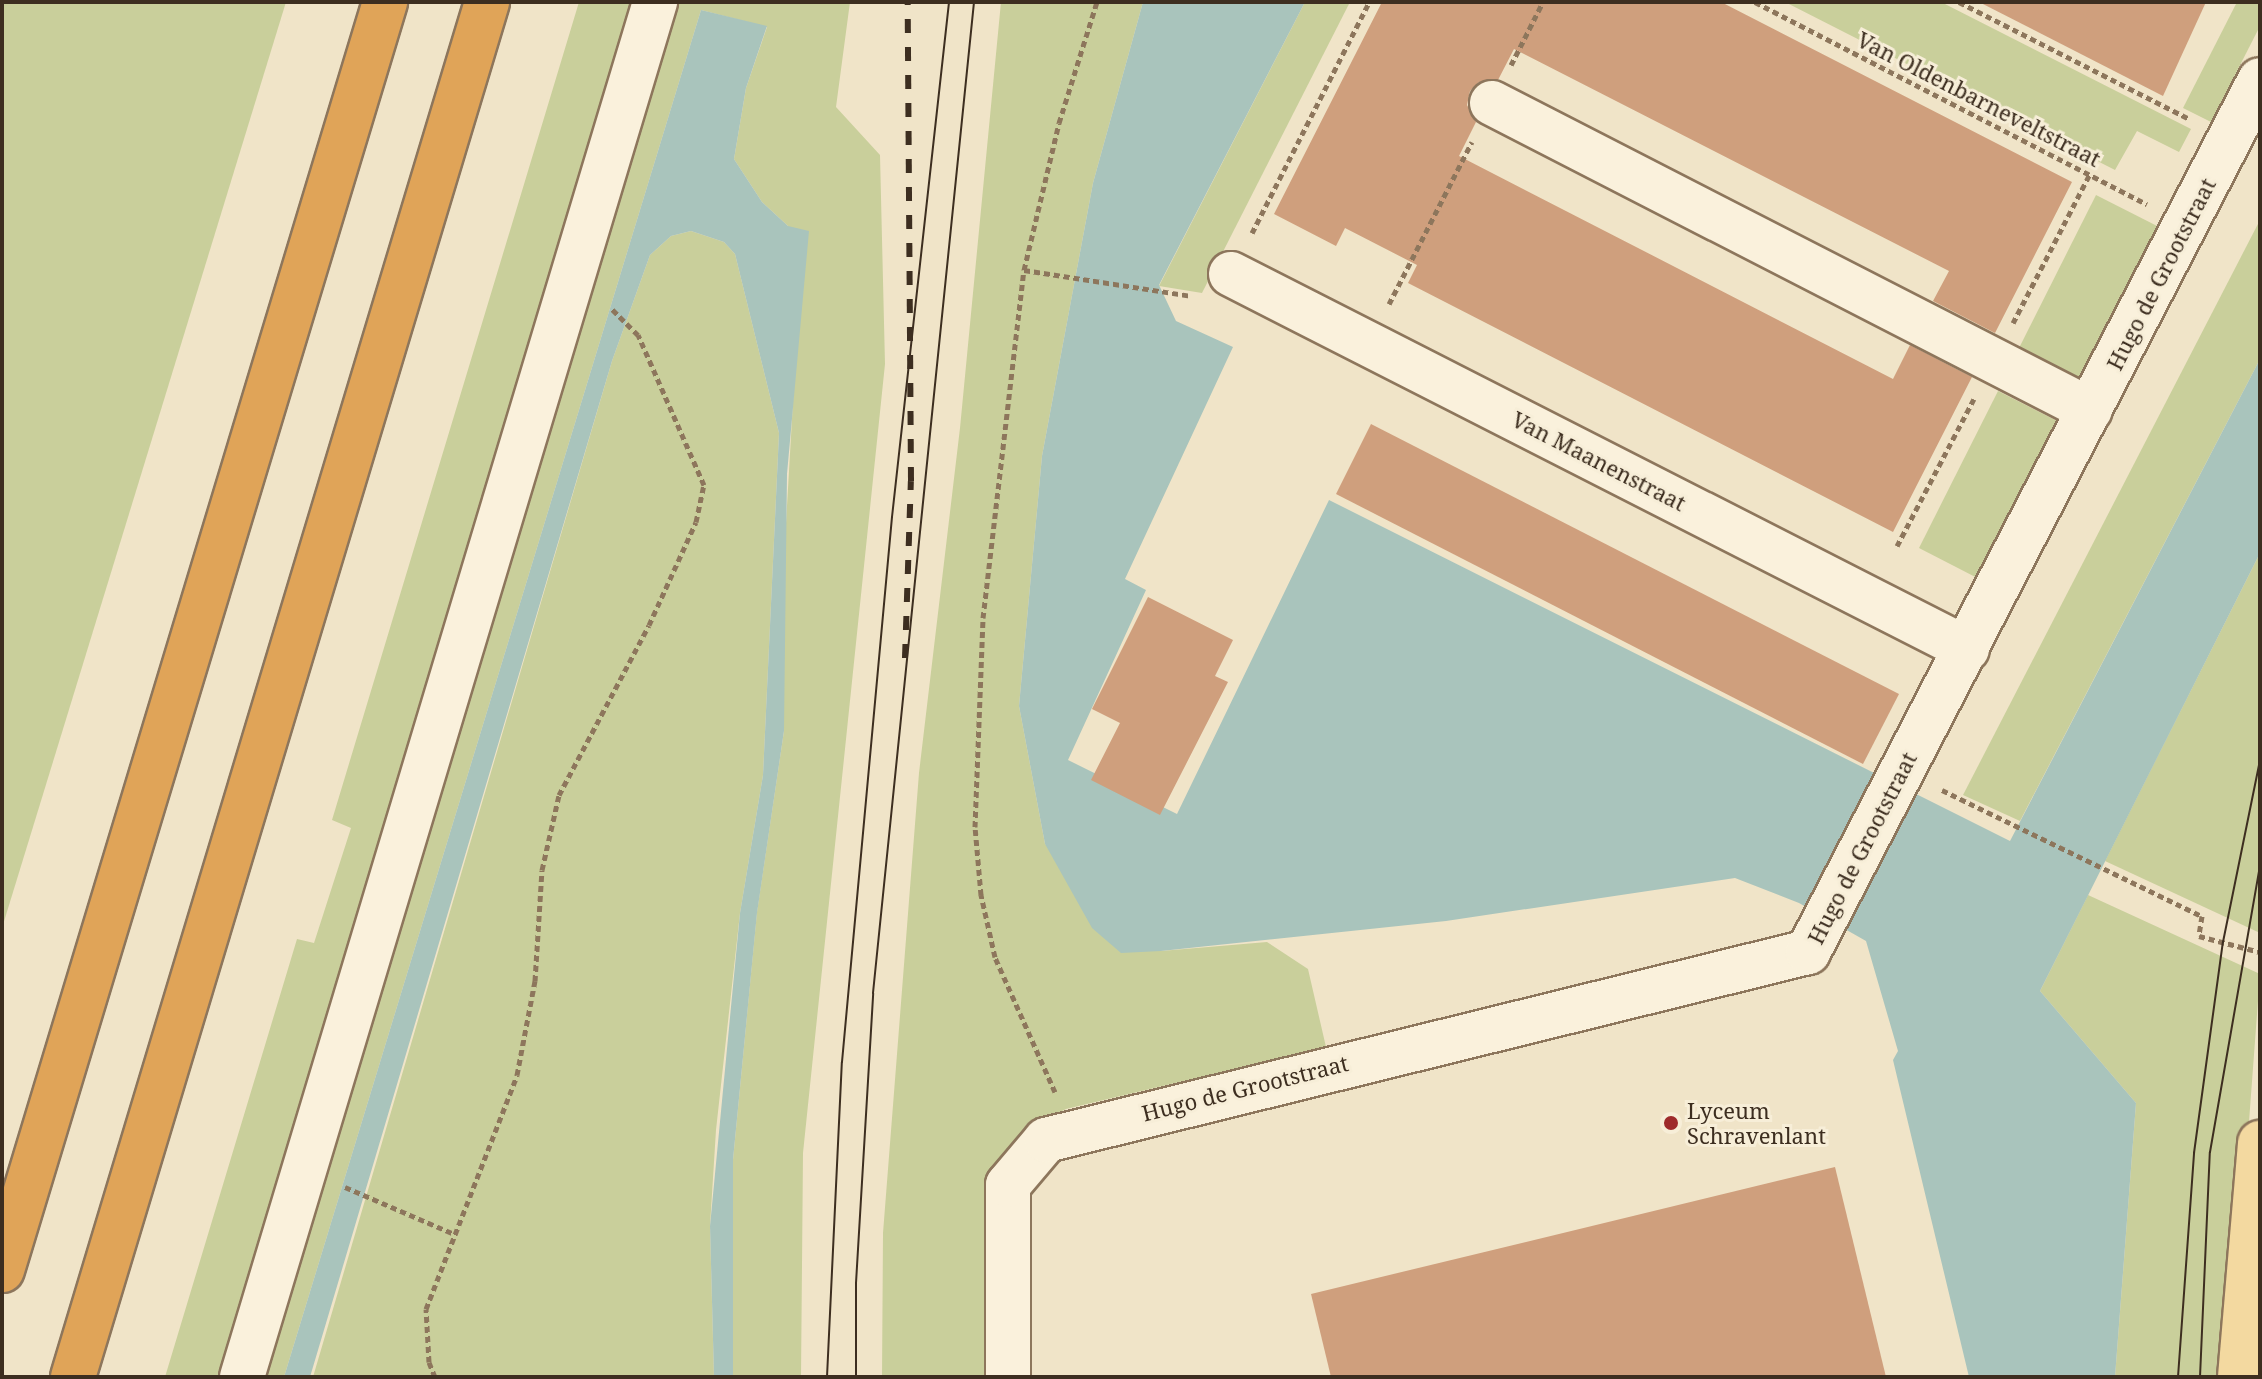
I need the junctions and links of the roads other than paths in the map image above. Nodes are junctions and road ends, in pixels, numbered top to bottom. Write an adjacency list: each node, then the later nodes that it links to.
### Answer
1 (385, 2): 10 (highway)
2 (487, 2): 11 (highway)
3 (655, 2): 12 (street)
4 (2260, 80): 7 (street, Hugo de Grootstraat)
5 (1492, 103): 7 (street)
6 (1231, 274): 8 (street, Van Maanenstraat)
7 (2090, 410): 8 (street, Hugo de Grootstraat)
8 (1967, 649): 13 (street, Hugo de Grootstraat)
9 (2260, 1143): 14 (main road)
10 (2, 1270)
11 (73, 1377)
12 (242, 1377)
13 (1008, 1377)
14 (2240, 1377)

